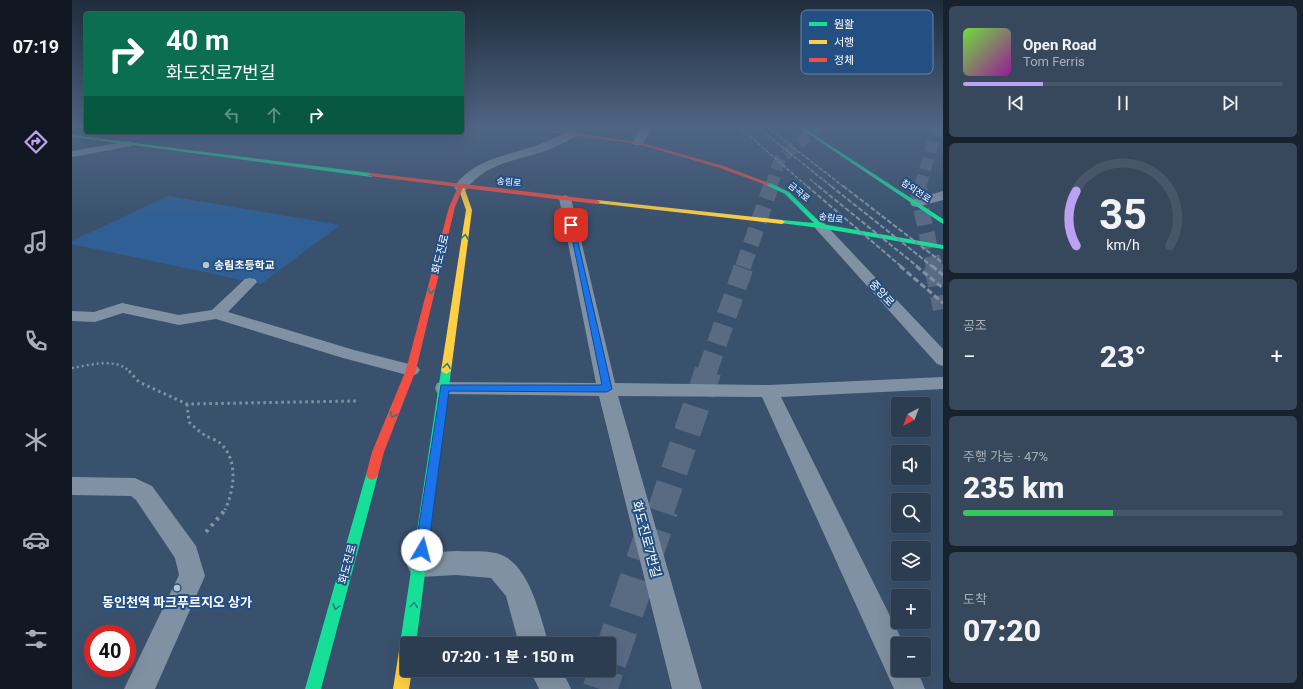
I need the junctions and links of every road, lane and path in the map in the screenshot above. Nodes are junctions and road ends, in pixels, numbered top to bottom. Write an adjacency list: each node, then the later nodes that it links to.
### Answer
1 (231, 157): 5 (street, 송림로)
2 (511, 157): 5 (street)
3 (688, 157): 10 (street, 금곡로)
4 (846, 157): 8 (street, 참외전로)
5 (461, 187): 7 (street, 송림로); 17 (street, 화도진로, one-way to 17); 19 (street, 화도진로, one-way to 5)
6 (943, 195): 8 (street)
7 (565, 198): 10 (street, 송림로); 20 (lane, 화도진로7번길)
8 (917, 203): 9 (street, 참외전로)
9 (943, 222)
10 (820, 226): 11 (street, 송림로); 15 (lane, 중앙로)
11 (943, 247)
12 (250, 282): 13 (lane)
13 (217, 314): 14 (lane); 17 (lane)
14 (72, 316)
15 (943, 360)
16 (72, 368): 23 (path)
17 (410, 370): 34 (street, 화도진로, one-way to 34)
18 (943, 383): 21 (lane)
19 (444, 388): 20 (lane); 26 (street, 화도진로)
20 (607, 389): 21 (lane); 37 (lane, 화도진로7번길)
21 (769, 391): 29 (lane)
22 (356, 401): 23 (path)
23 (186, 404): 25 (path)
24 (72, 486): 25 (lane)
25 (187, 554): 33 (lane)
26 (420, 565): 27 (street, 화도진로, one-way to 26); 28 (lane)
27 (409, 637)
28 (532, 637)
29 (891, 649)
30 (403, 677): 35 (street)
31 (549, 677): 36 (lane)
32 (904, 677): 38 (lane)
33 (139, 689)
34 (313, 689)
35 (401, 689)
36 (556, 689)
37 (687, 689)
38 (910, 689)

